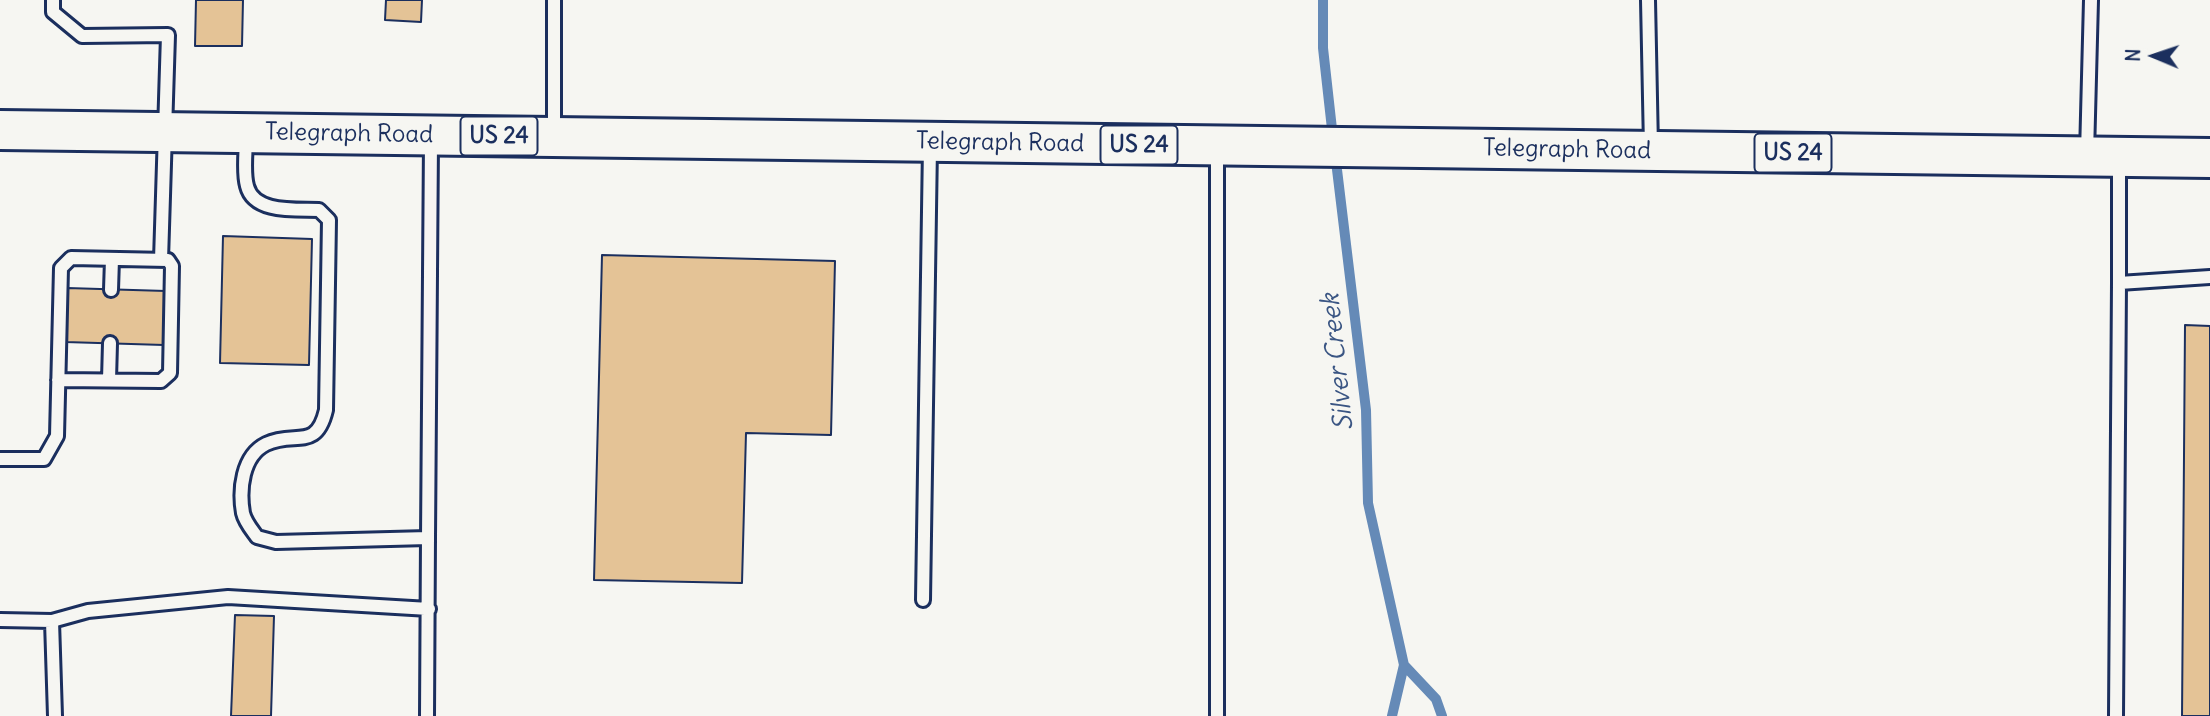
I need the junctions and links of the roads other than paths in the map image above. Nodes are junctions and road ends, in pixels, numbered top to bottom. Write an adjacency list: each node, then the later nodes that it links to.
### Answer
1 (53, 0): 6 (lane)
2 (554, 0): 9 (lane)
3 (1648, 0): 12 (lane)
4 (2091, 0): 13 (lane)
5 (0, 130): 6 (main road, Telegraph Road / US 24)
6 (163, 132): 7 (main road, Telegraph Road / US 24); 16 (lane)
7 (246, 133): 8 (main road, Telegraph Road / US 24); 24 (lane)
8 (431, 135): 9 (main road, Telegraph Road / US 24); 24 (lane)
9 (554, 137): 10 (main road, Telegraph Road / US 24)
10 (930, 142): 11 (main road, Telegraph Road / US 24); 25 (lane)
11 (1217, 146): 12 (main road, Telegraph Road / US 24); 31 (lane)
12 (1651, 151): 13 (main road, Telegraph Road / US 24)
13 (2103, 156): 14 (main road, Telegraph Road / US 24); 18 (lane)
14 (2210, 158)
15 (112, 259): 16 (lane); 19 (lane); 21 (lane)
16 (162, 260): 22 (lane)
17 (2210, 278): 18 (lane)
18 (2119, 283): 32 (lane)
19 (111, 290)
20 (110, 343): 22 (lane)
21 (58, 380): 22 (lane); 23 (lane)
22 (109, 380)
23 (0, 459)
24 (428, 538): 26 (lane)
25 (923, 600)
26 (429, 608): 28 (lane); 30 (lane)
27 (0, 620): 28 (lane)
28 (52, 621): 29 (lane)
29 (55, 716)
30 (427, 716)
31 (1217, 716)
32 (2116, 716)

